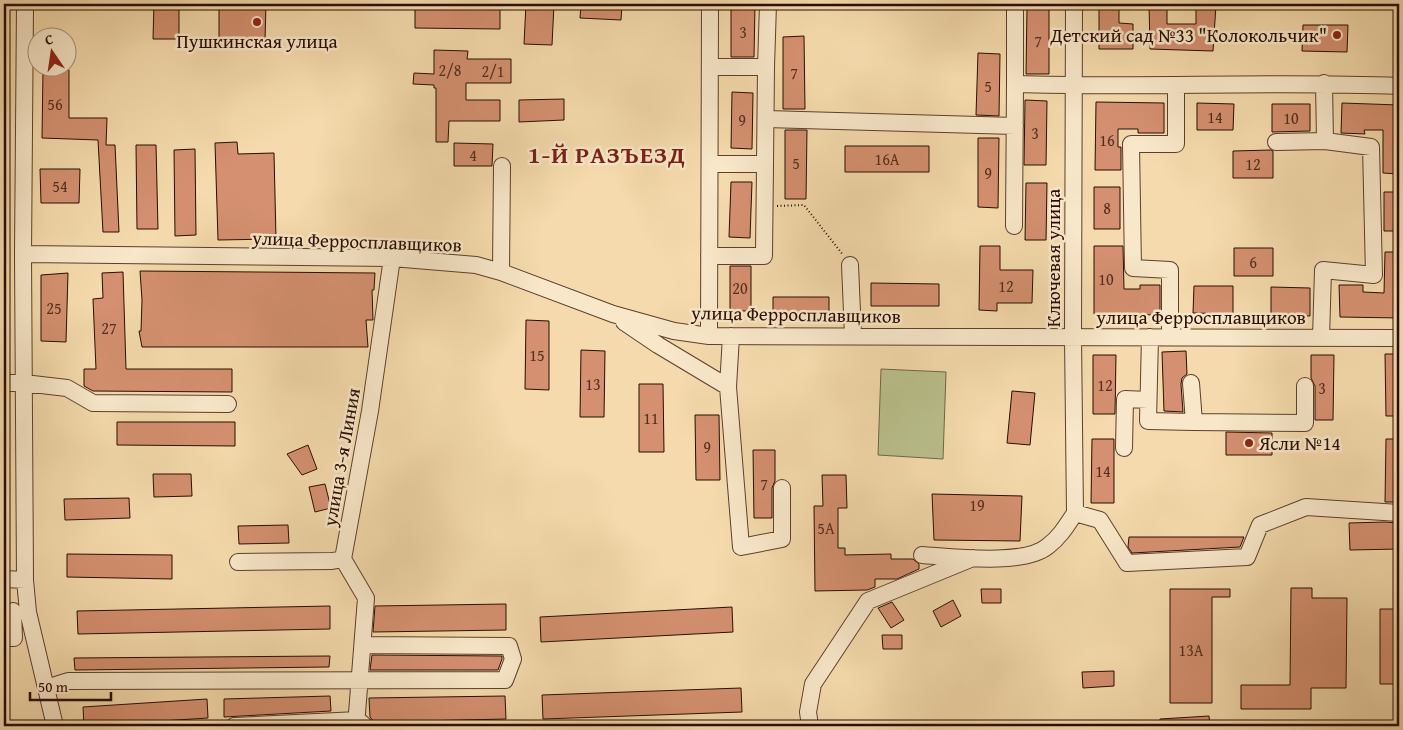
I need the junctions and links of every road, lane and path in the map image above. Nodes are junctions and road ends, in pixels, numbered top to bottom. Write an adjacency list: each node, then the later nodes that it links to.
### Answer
1 (25, 4): 22 (street)
2 (710, 4): 6 (street)
3 (768, 4): 7 (street)
4 (1015, 4): 8 (street)
5 (1074, 4): 11 (street, Ключевая улица)
6 (710, 67): 7 (street); 17 (street)
7 (766, 67): 13 (street)
8 (1015, 84): 11 (street); 14 (street)
9 (1324, 84): 10 (street); 12 (street); 15 (street)
10 (1176, 85): 11 (street); 33 (street)
11 (1073, 86): 31 (street, Ключевая улица)
12 (1399, 86)
13 (766, 119): 14 (street); 18 (street)
14 (1014, 126): 21 (street)
15 (1325, 141): 16 (street); 34 (street)
16 (1276, 142)
17 (710, 164): 18 (street); 23 (street)
18 (765, 164): 20 (street)
19 (502, 166): 26 (street)
20 (764, 206): 23 (street); 25 (path)
21 (1014, 226)
22 (23, 254): 24 (street, улица Ферросплавщиков); 37 (street)
23 (709, 256): 28 (street)
24 (392, 258): 26 (street, улица Ферросплавщиков); 50 (street, улица 3-я Линия)
25 (850, 265): 30 (street)
26 (501, 272): 27 (street, улица Ферросплавщиков)
27 (613, 314): 28 (street, улица Ферросплавщиков); 40 (street)
28 (709, 336): 29 (street, улица Ферросплавщиков)
29 (731, 336): 30 (street, улица Ферросплавщиков); 40 (street)
30 (852, 336): 31 (street, улица Ферросплавщиков)
31 (1073, 337): 32 (street, улица Ферросплавщиков); 46 (street, Ключевая улица)
32 (1150, 337): 33 (street, улица Ферросплавщиков); 41 (street)
33 (1170, 337): 34 (street, улица Ферросплавщиков)
34 (1321, 338): 35 (street, улица Ферросплавщиков)
35 (1399, 338)
36 (4, 383): 37 (street)
37 (24, 383): 42 (street); 53 (street)
38 (1191, 383): 43 (street)
39 (1305, 386): 43 (street)
40 (728, 388): 45 (street)
41 (1148, 400): 43 (street); 44 (street)
42 (228, 404)
43 (1194, 422)
44 (1124, 448)
45 (782, 488)
46 (1074, 513): 47 (street); 49 (street)
47 (1399, 513)
48 (922, 555): 49 (street)
49 (973, 558): 62 (street)
50 (343, 559): 51 (street); 56 (street)
51 (238, 562)
52 (4, 580): 53 (street)
53 (24, 580): 54 (street)
54 (15, 611): 55 (street); 58 (street)
55 (4, 638)
56 (363, 644): 57 (street); 57 (street)
57 (360, 680): 58 (street); 59 (street)
58 (46, 688): 60 (street)
59 (360, 724): 61 (street)
60 (55, 726)
61 (234, 726)
62 (810, 726)

